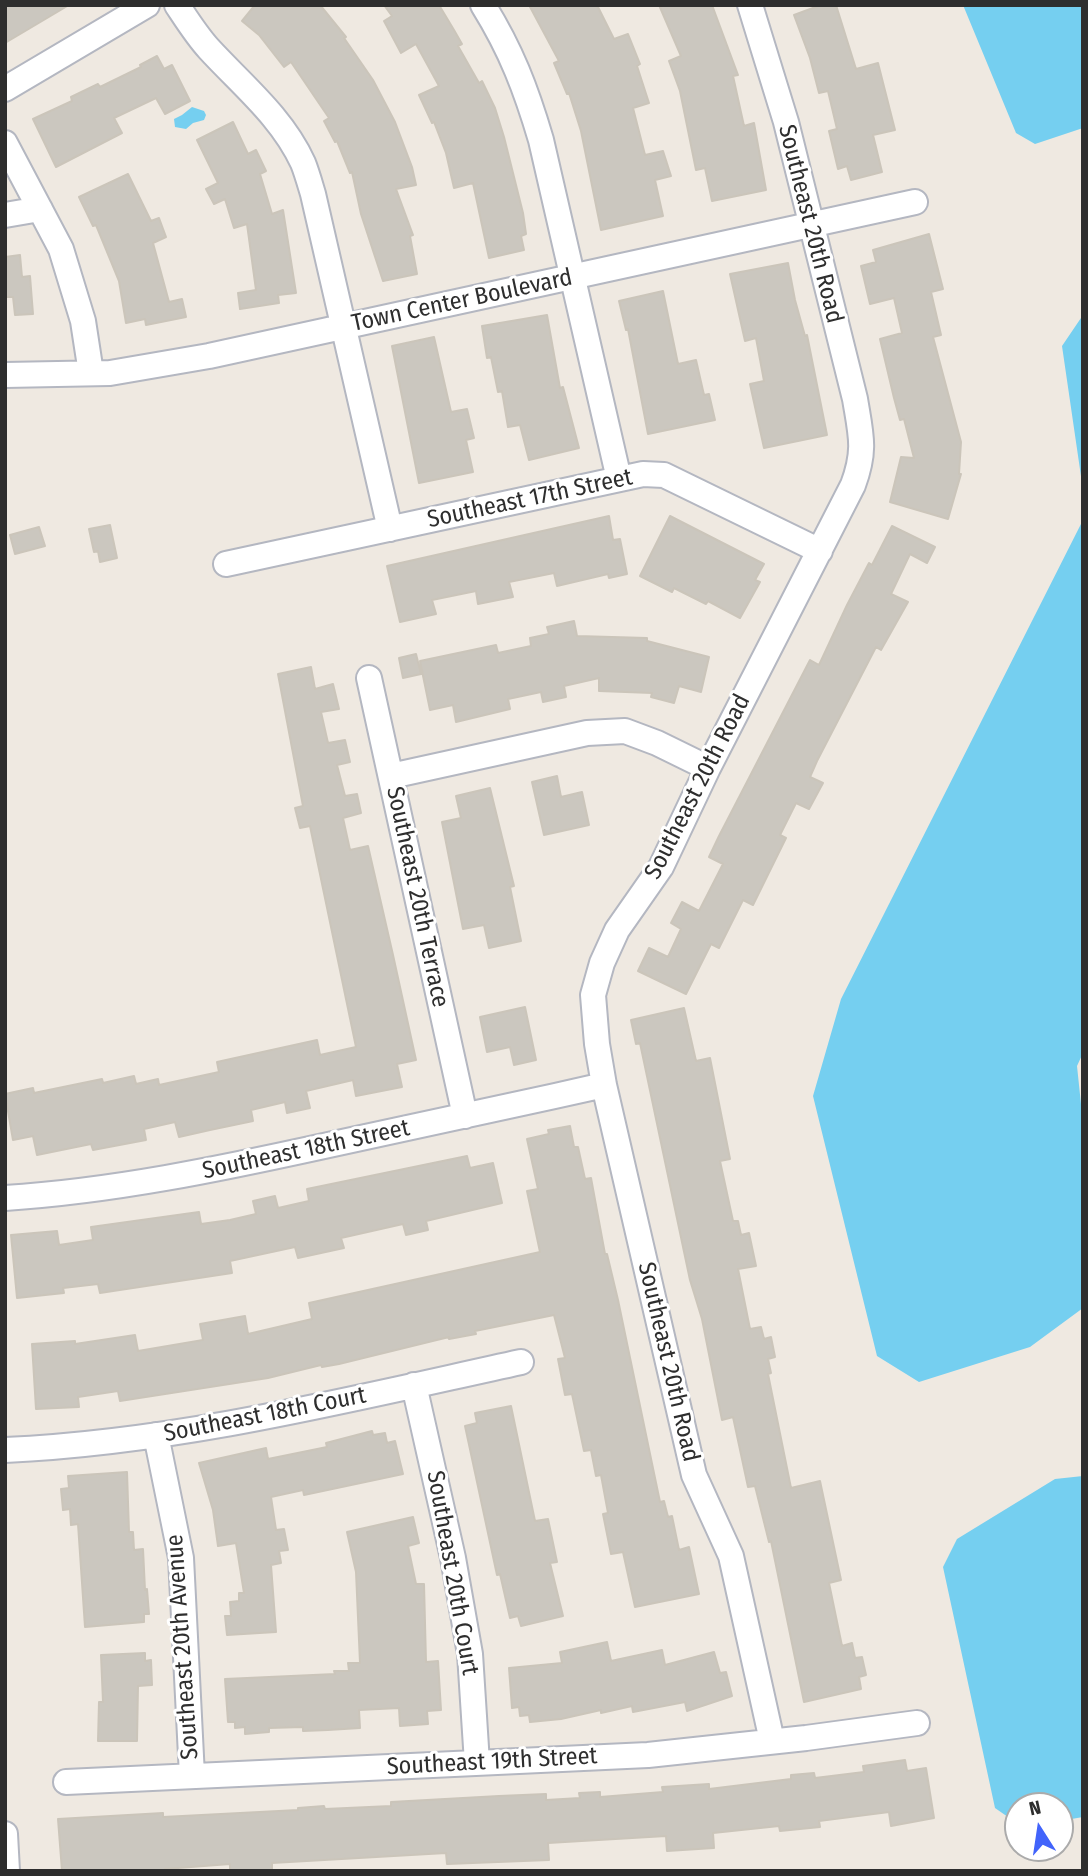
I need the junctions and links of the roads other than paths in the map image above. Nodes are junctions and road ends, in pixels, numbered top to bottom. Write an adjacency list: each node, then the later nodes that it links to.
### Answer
1 (147, 5): 5 (street)
2 (177, 5): 12 (street)
3 (482, 5): 11 (street)
4 (750, 5): 10 (street, Southeast 20th Road)
5 (5, 89)
6 (5, 143): 8 (street)
7 (915, 202): 10 (street, Town Center Boulevard)
8 (40, 209): 9 (street); 13 (street)
9 (5, 215)
10 (810, 225): 11 (street, Town Center Boulevard); 17 (street, Southeast 20th Road)
11 (573, 276): 12 (street, Town Center Boulevard); 15 (street)
12 (344, 326): 13 (street, Town Center Boulevard); 16 (street)
13 (91, 373): 14 (street, Town Center Boulevard)
14 (5, 375)
15 (619, 480): 16 (street, Southeast 17th Street); 17 (street, Southeast 17th Street)
16 (390, 528): 18 (street, Southeast 17th Street)
17 (820, 551): 20 (street, Southeast 20th Road)
18 (226, 564)
19 (369, 678): 21 (street, Southeast 20th Terrace)
20 (708, 768): 21 (street); 22 (street, Southeast 20th Road)
21 (391, 776): 23 (street, Southeast 20th Terrace)
22 (604, 1085): 23 (street, Southeast 18th Street); 30 (street, Southeast 20th Road)
23 (465, 1116): 24 (street, Southeast 18th Street)
24 (5, 1198)
25 (521, 1362): 26 (street, Southeast 18th Court)
26 (414, 1385): 27 (street, Southeast 18th Court); 31 (street, Southeast 20th Court)
27 (156, 1436): 28 (street, Southeast 18th Court); 32 (street, Southeast 20th Avenue)
28 (5, 1450)
29 (917, 1723): 30 (street, Southeast 19th Street)
30 (772, 1741): 31 (street, Southeast 19th Street)
31 (477, 1763): 32 (street, Southeast 19th Street)
32 (192, 1776): 33 (street, Southeast 19th Street)
33 (66, 1782)
34 (5, 1834): 35 (street)
35 (7, 1871)

